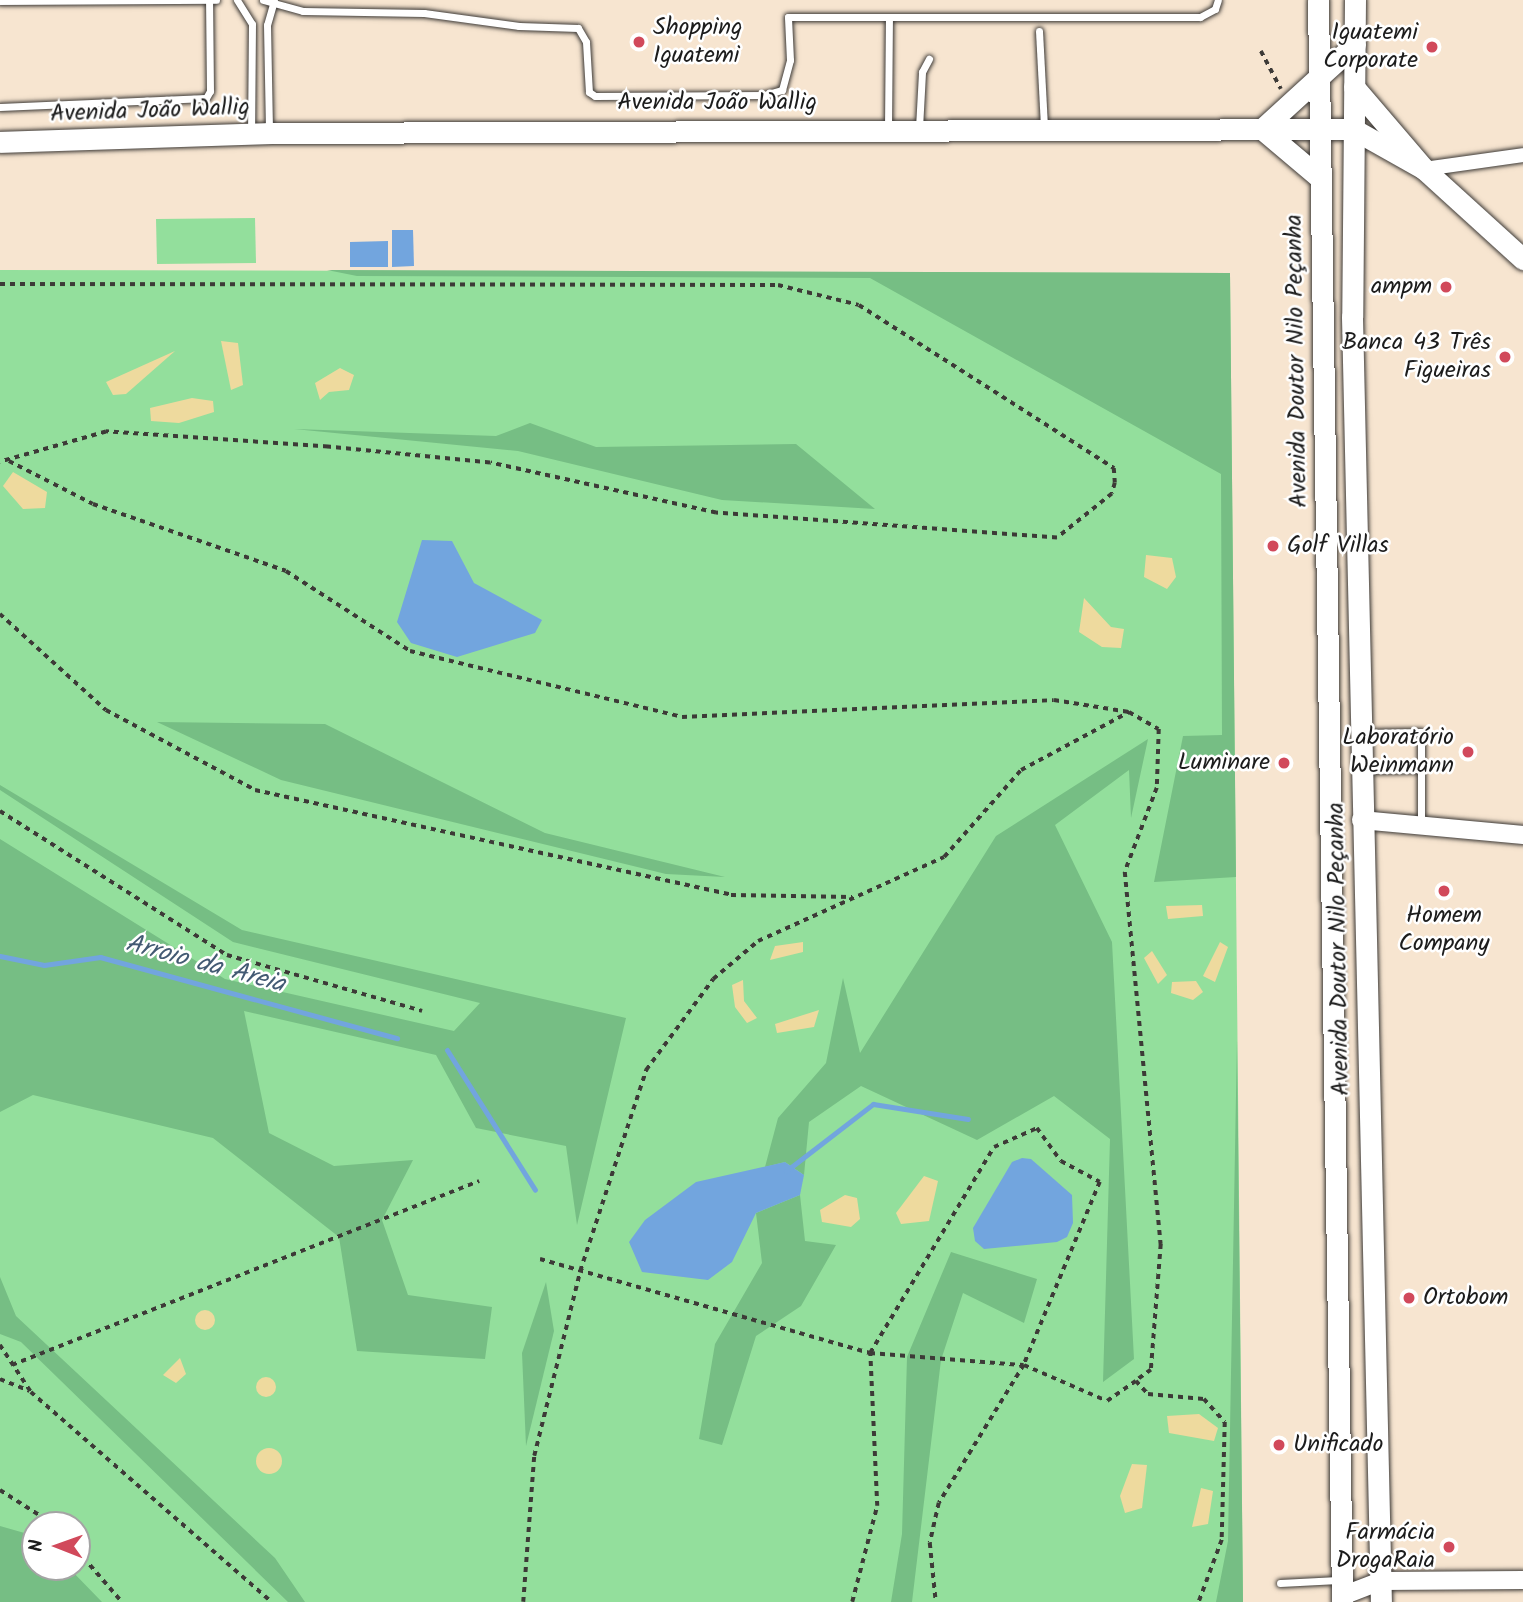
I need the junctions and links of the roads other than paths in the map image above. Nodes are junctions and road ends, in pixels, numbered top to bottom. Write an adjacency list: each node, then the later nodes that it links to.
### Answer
1 (209, 0): 2 (lane); 8 (lane); 16 (lane)
2 (216, 0)
3 (237, 0): 23 (lane)
4 (262, 0): 9 (lane)
5 (1218, 0): 10 (lane)
6 (1318, 0): 14 (main road, Avenida Doutor Nilo Peçanha)
7 (1355, 0): 12 (main road, Avenida Doutor Nilo Peçanha)
8 (0, 1)
9 (274, 1): 10 (lane); 23 (lane)
10 (889, 17): 17 (lane)
11 (1039, 31): 19 (lane)
12 (1354, 44): 14 (main road); 15 (main road, Avenida Doutor Nilo Peçanha)
13 (929, 59): 18 (lane)
14 (1318, 77): 20 (main road); 21 (main road, Avenida Doutor Nilo Peçanha)
15 (1354, 87): 22 (main road, Avenida Doutor Nilo Peçanha); 28 (main road, Avenida João Wallig)
16 (0, 107)
17 (888, 128): 18 (main road, Avenida João Wallig); 23 (main road, Avenida João Wallig)
18 (919, 128): 19 (main road, Avenida João Wallig)
19 (1044, 129): 20 (main road, Avenida João Wallig)
20 (1262, 129): 21 (main road, Avenida João Wallig); 29 (main road)
21 (1319, 129): 22 (main road, Avenida João Wallig); 29 (main road, Avenida Doutor Nilo Peçanha)
22 (1353, 129): 25 (main road, Avenida João Wallig); 27 (main road, Avenida Doutor Nilo Peçanha)
23 (260, 134): 24 (main road, Avenida João Wallig)
24 (0, 142)
25 (1399, 155): 27 (main road); 28 (main road, Avenida João Wallig)
26 (1523, 155): 28 (street)
27 (1353, 156): 31 (main road, Avenida Doutor Nilo Peçanha)
28 (1424, 169): 30 (main road, Avenida João Wallig)
29 (1320, 178): 34 (main road, Avenida Doutor Nilo Peçanha)
30 (1523, 259)
31 (1360, 733): 32 (lane); 33 (main road, Avenida Doutor Nilo Peçanha)
32 (1421, 769): 33 (lane); 36 (lane)
33 (1360, 770): 35 (main road, Avenida Doutor Nilo Peçanha)
34 (1328, 772): 35 (main road); 40 (main road, Avenida Doutor Nilo Peçanha)
35 (1361, 820): 36 (street); 41 (main road, Avenida Doutor Nilo Peçanha)
36 (1421, 825): 37 (street)
37 (1523, 835)
38 (1523, 1580): 41 (street)
39 (1280, 1583): 40 (lane)
40 (1342, 1592): 41 (street)
41 (1381, 1592)

